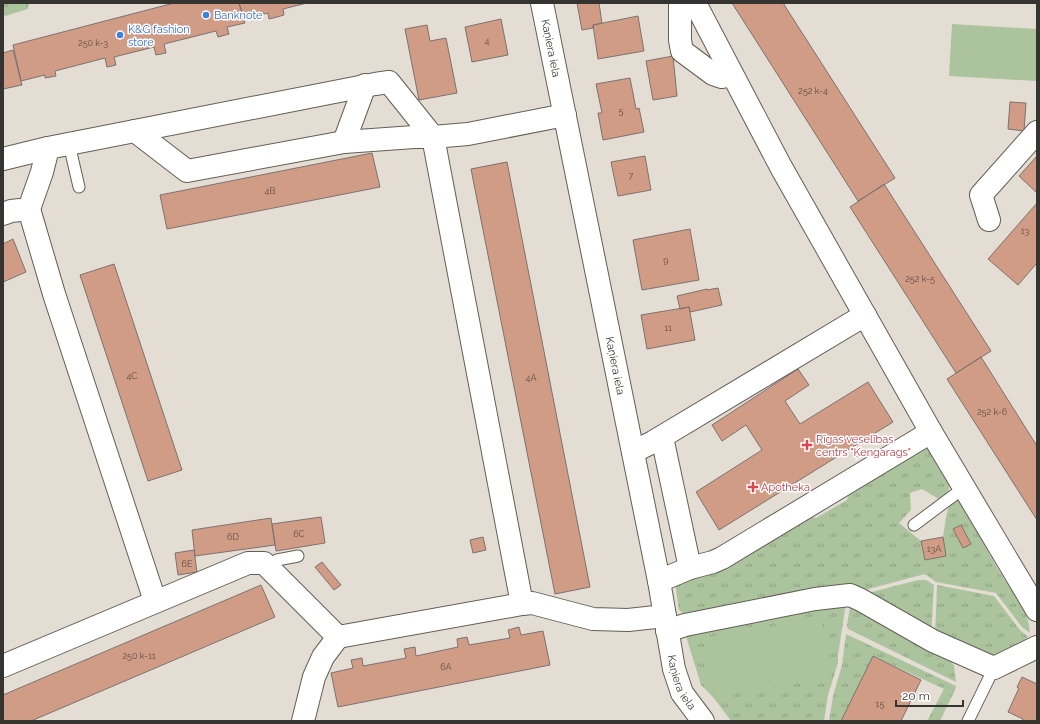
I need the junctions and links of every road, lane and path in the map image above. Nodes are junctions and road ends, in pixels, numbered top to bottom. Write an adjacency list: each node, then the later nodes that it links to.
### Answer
1 (542, 3): 6 (street, Kaņiera iela)
2 (680, 3): 4 (street)
3 (695, 3): 4 (street)
4 (732, 75): 18 (street)
5 (365, 85): 7 (street); 9 (street); 10 (street)
6 (565, 115): 9 (street); 21 (street, Kaņiera iela)
7 (135, 131): 10 (street); 11 (street)
8 (1037, 132): 17 (street)
9 (433, 137): 10 (street); 29 (street)
10 (344, 142)
11 (69, 144): 12 (street); 14 (lane)
12 (48, 148): 13 (street); 15 (street)
13 (3, 159)
14 (79, 187)
15 (29, 209): 16 (street); 28 (street)
16 (3, 214)
17 (989, 220)
18 (865, 315): 19 (street); 20 (street)
19 (931, 432): 22 (street); 26 (street)
20 (662, 437): 21 (street); 26 (street)
21 (633, 452): 27 (street, Kaņiera iela)
22 (965, 487): 23 (lane); 30 (street)
23 (914, 525)
24 (298, 556): 25 (lane)
25 (268, 567): 28 (street); 32 (street)
26 (690, 568): 27 (street)
27 (660, 581): 31 (street, Kaņiera iela)
28 (155, 601): 34 (street)
29 (522, 604): 31 (street); 32 (street)
30 (1037, 610)
31 (666, 623): 35 (street); 37 (street, Kaņiera iela)
32 (338, 637): 36 (street)
33 (1037, 647): 35 (street)
34 (3, 666)
35 (994, 668): 38 (lane)
36 (303, 721)
37 (703, 721)
38 (968, 721)

